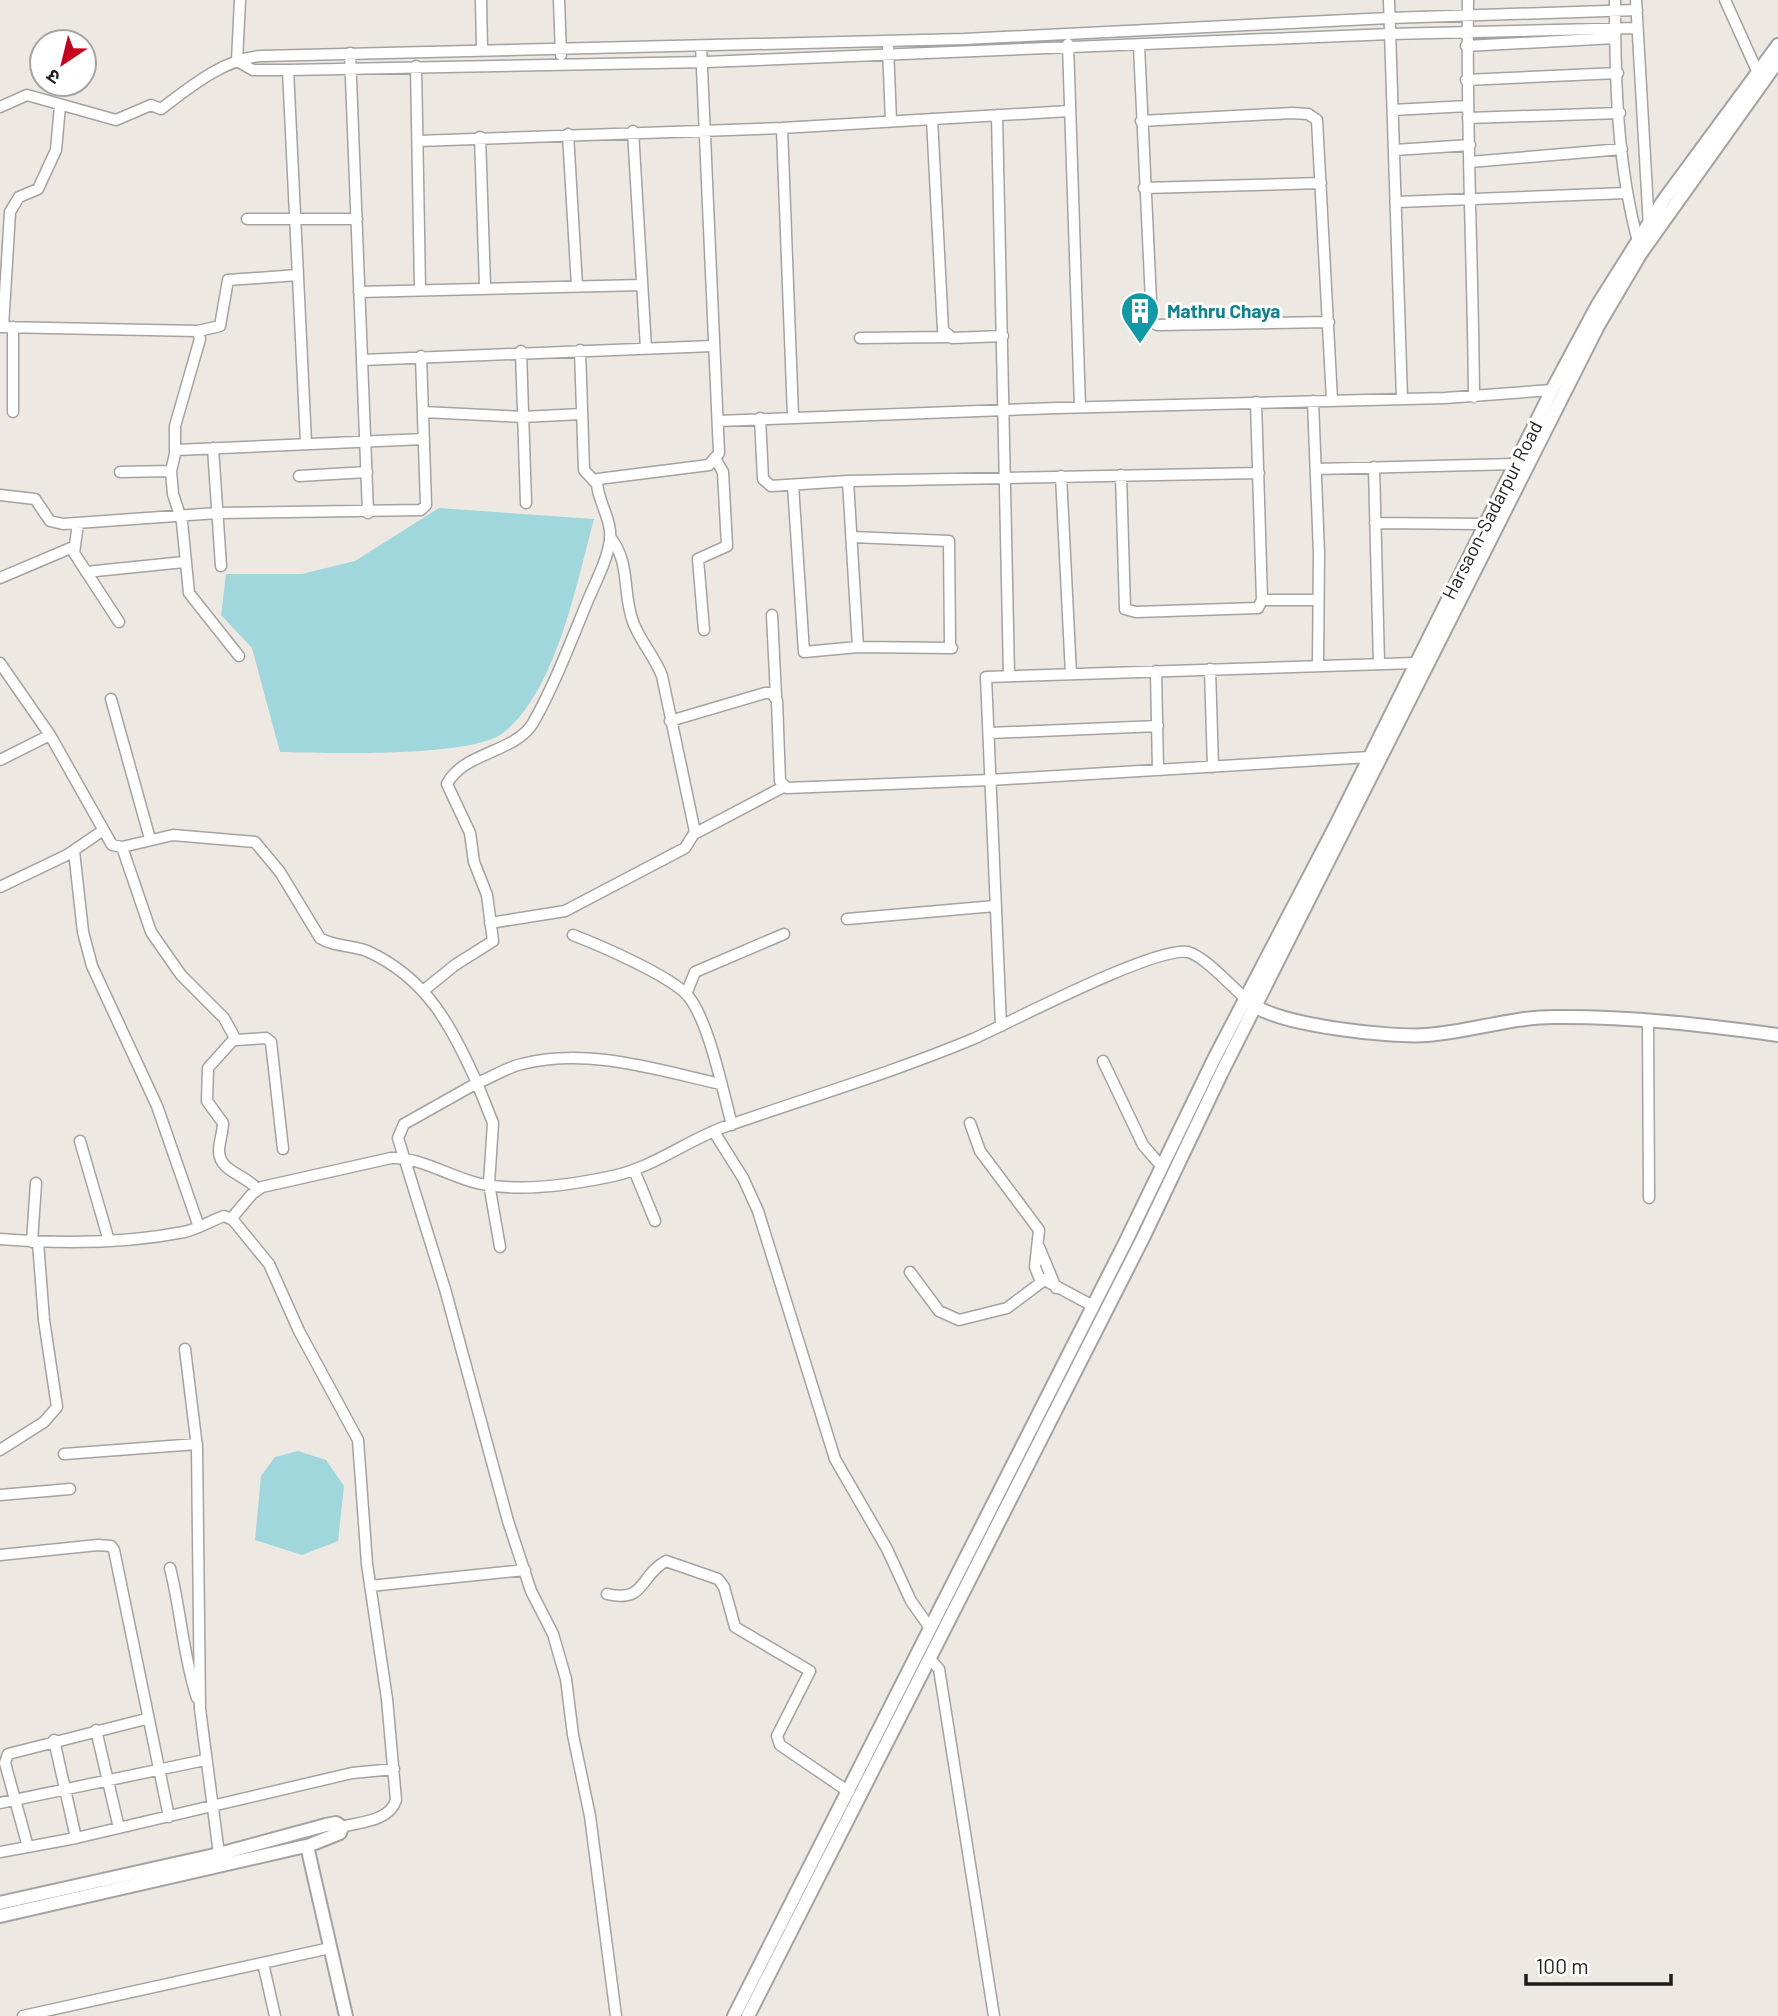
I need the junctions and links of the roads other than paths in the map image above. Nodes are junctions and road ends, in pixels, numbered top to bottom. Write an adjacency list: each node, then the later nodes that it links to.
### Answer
1 (240, 0): 27 (street)
2 (481, 0): 23 (street)
3 (559, 0): 24 (street)
4 (1389, 0): 10 (street)
5 (1468, 0): 11 (street)
6 (1615, 0): 9 (street)
7 (1725, 0): 35 (street)
8 (1637, 5): 9 (street); 12 (street)
9 (1615, 12): 11 (street); 14 (street)
10 (1389, 18): 11 (street); 15 (street); 16 (street)
11 (1467, 18): 13 (street)
12 (1637, 29): 14 (street); 66 (street)
13 (1467, 32): 14 (street); 15 (street); 21 (street)
14 (1615, 33): 21 (street); 34 (street)
15 (1390, 34): 20 (street); 40 (street)
16 (1068, 35): 17 (street); 22 (street)
17 (887, 41): 19 (street); 26 (street)
18 (1778, 45): 35 (street, Harsaon-Sadarpur Road)
19 (701, 46): 24 (street); 29 (street)
20 (1139, 46): 22 (street); 47 (street)
21 (1466, 46): 36 (street)
22 (1068, 48): 26 (street); 41 (street)
23 (482, 49): 24 (street); 25 (street)
24 (561, 50): 30 (street)
25 (350, 53): 27 (street); 32 (street)
26 (888, 54): 29 (street); 46 (street)
27 (237, 61): 33 (street); 37 (street)
28 (1778, 61): 67 (street, Harsaon-Sadarpur Road)
29 (700, 62): 30 (street); 50 (street)
30 (561, 63): 31 (street)
31 (416, 66): 32 (street); 53 (street)
32 (351, 68): 33 (street); 64 (street)
33 (289, 70): 65 (street)
34 (1618, 72): 36 (street); 42 (street)
35 (1758, 73): 66 (street, Harsaon-Sadarpur Road)
36 (1466, 80): 38 (street)
37 (60, 106): 39 (street); 75 (street)
38 (1468, 106): 40 (street); 44 (street)
39 (0, 107)
40 (1393, 110): 56 (street)
41 (1069, 111): 43 (street); 92 (street)
42 (1620, 113): 44 (street); 55 (street)
43 (997, 115): 45 (street); 77 (street)
44 (1468, 118): 54 (street)
45 (932, 119): 46 (street); 78 (street)
46 (891, 121): 48 (street)
47 (1141, 121): 58 (street); 59 (street)
48 (782, 128): 50 (street); 97 (street)
49 (633, 131): 50 (street); 51 (street); 69 (street)
50 (702, 131): 80 (street)
51 (568, 135): 52 (street); 71 (street)
52 (480, 137): 53 (street); 70 (street)
53 (418, 141): 72 (street)
54 (1470, 145): 56 (street); 57 (street)
55 (1622, 149): 57 (street); 60 (street)
56 (1395, 150): 62 (street)
57 (1470, 162): 61 (street)
58 (1321, 183): 59 (street); 74 (street)
59 (1144, 188): 74 (street)
60 (1626, 193): 61 (street); 67 (street)
61 (1472, 197): 62 (street); 87 (street)
62 (1396, 202): 88 (street)
63 (247, 219): 65 (street)
64 (357, 219): 65 (street); 73 (street)
65 (298, 220): 68 (street)
66 (1648, 224): 67 (street, Harsaon-Sadarpur Road)
67 (1643, 244): 86 (street, Harsaon-Sadarpur Road); 177 (street, Harsaon-Sadarpur Road)
68 (298, 275): 76 (street); 103 (street)
69 (642, 285): 71 (street); 81 (street)
70 (485, 286): 71 (street); 72 (street)
71 (577, 286)
72 (420, 288): 73 (street)
73 (359, 292): 85 (street)
74 (1329, 322): 89 (street)
75 (5, 327): 76 (street); 95 (street)
76 (198, 331): 105 (street)
77 (1003, 336): 78 (street); 93 (street)
78 (947, 337): 79 (street)
79 (859, 338)
80 (713, 346): 81 (street); 100 (street)
81 (646, 348): 82 (street)
82 (580, 350): 83 (street); 96 (street)
83 (521, 351): 84 (street); 98 (street)
84 (421, 356): 85 (street); 94 (street)
85 (362, 360): 102 (street)
86 (1552, 390): 87 (street); 107 (street, Harsaon-Sadarpur Road)
87 (1474, 397): 88 (street)
88 (1402, 398): 89 (street)
89 (1332, 400): 90 (street)
90 (1313, 401): 91 (street); 109 (street)
91 (1256, 402): 92 (street); 113 (street)
92 (1080, 407): 93 (street)
93 (1005, 410): 97 (street); 117 (street)
94 (423, 411): 98 (street); 101 (street)
95 (13, 412)
96 (581, 414): 98 (street); 119 (street)
97 (793, 416): 99 (street)
98 (523, 417): 122 (street)
99 (760, 418): 100 (street); 120 (street)
100 (718, 421): 106 (street)
101 (424, 439): 102 (street); 124 (street)
102 (366, 440): 103 (street); 112 (street)
103 (306, 442): 104 (street)
104 (213, 448): 105 (street); 123 (street)
105 (176, 450): 110 (street)
106 (716, 460): 119 (street); 140 (street)
107 (1515, 464): 108 (street); 128 (street, Harsaon-Sadarpur Road)
108 (1374, 467): 109 (street); 127 (street)
109 (1316, 469): 137 (street)
110 (171, 471): 111 (street); 125 (street)
111 (120, 472)
112 (367, 472): 115 (street); 124 (street)
113 (1259, 473): 114 (street); 136 (street)
114 (1121, 475): 116 (street); 136 (street)
115 (299, 476)
116 (1061, 476): 117 (street); 149 (street)
117 (1006, 478): 118 (street); 150 (street)
118 (848, 481): 120 (street); 130 (street)
119 (596, 483): 129 (street)
120 (793, 485): 141 (street)
121 (0, 495): 126 (street)
122 (526, 503)
123 (217, 513): 124 (street); 125 (street); 133 (street)
124 (368, 513)
125 (180, 515): 126 (street); 132 (street)
126 (78, 523): 131 (street)
127 (1375, 523): 128 (street); 145 (street)
128 (1485, 524): 144 (street, Harsaon-Sadarpur Road)
129 (610, 537): 153 (street); 171 (street)
130 (852, 537): 141 (street); 141 (street)
131 (73, 547): 134 (street); 135 (street)
132 (184, 562): 134 (street); 142 (street)
133 (220, 566)
134 (86, 572): 139 (street)
135 (0, 578)
136 (1262, 600): 137 (street)
137 (1318, 600): 146 (street)
138 (772, 615): 151 (street)
139 (119, 622)
140 (704, 629)
141 (858, 647)
142 (239, 656)
143 (0, 663): 156 (street)
144 (1415, 663): 145 (street); 157 (street, Harsaon-Sadarpur Road)
145 (1379, 664): 146 (street)
146 (1318, 665): 147 (street)
147 (1210, 669): 148 (street); 159 (street)
148 (1156, 671): 149 (street); 154 (street)
149 (1071, 674): 150 (street)
150 (1009, 675): 155 (street)
151 (776, 696): 153 (street); 162 (street)
152 (111, 699): 165 (street)
153 (670, 722): 164 (street)
154 (1158, 726): 155 (street); 160 (street)
155 (990, 733): 161 (street)
156 (50, 735): 158 (street); 163 (street)
157 (1370, 757): 159 (street); 176 (street, Harsaon-Sadarpur Road)
158 (0, 760)
159 (1213, 767): 160 (street)
160 (1158, 770): 161 (street)
161 (990, 780): 162 (street); 169 (street)
162 (783, 787): 164 (street)
163 (102, 831): 166 (street); 167 (street)
164 (694, 834): 171 (street)
165 (150, 839): 166 (street); 174 (street)
166 (122, 847): 181 (street)
167 (74, 851): 168 (street); 199 (street)
168 (0, 887)
169 (995, 906): 170 (street); 179 (street)
170 (847, 919)
171 (490, 923): 174 (street)
172 (784, 934): 175 (street)
173 (573, 935): 175 (street)
174 (423, 991): 183 (street)
175 (686, 994): 184 (street)
176 (1245, 998): 177 (street); 179 (street); 191 (street, Harsaon-Sadarpur Road)
177 (1255, 1007): 178 (street); 221 (street, Harsaon-Sadarpur Road)
178 (1648, 1021): 180 (street); 196 (street)
179 (1001, 1026): 186 (street)
180 (1778, 1035)
181 (235, 1038): 189 (street); 195 (street)
182 (1103, 1061): 191 (street)
183 (477, 1083): 184 (street); 190 (street); 194 (street)
184 (721, 1084): 186 (street)
185 (970, 1123): 203 (street)
186 (732, 1125): 187 (street)
187 (714, 1132): 192 (street); 220 (street)
188 (80, 1141): 201 (street)
189 (283, 1149)
190 (404, 1158): 194 (street); 195 (street); 217 (street)
191 (1162, 1167): 208 (street, Harsaon-Sadarpur Road)
192 (634, 1170): 194 (street); 198 (street)
193 (36, 1183): 202 (street)
194 (489, 1184): 204 (street)
195 (257, 1189): 197 (street)
196 (1649, 1198)
197 (231, 1219): 199 (street); 218 (street)
198 (655, 1221)
199 (199, 1227): 201 (street)
200 (0, 1240): 202 (street)
201 (109, 1241): 202 (street)
202 (35, 1242): 211 (street)
203 (1038, 1242): 206 (street); 207 (street)
204 (500, 1247)
205 (910, 1272): 206 (street)
206 (1043, 1281): 207 (street)
207 (1057, 1289): 208 (street)
208 (1093, 1306): 220 (street, Harsaon-Sadarpur Road)
209 (185, 1349): 210 (street)
210 (197, 1444): 212 (street); 222 (street)
211 (1, 1447)
212 (64, 1454)
213 (71, 1489): 214 (street)
214 (0, 1496)
215 (0, 1555): 223 (street)
216 (170, 1568): 222 (street)
217 (525, 1570): 218 (street); 253 (street)
218 (370, 1586): 228 (street)
219 (607, 1594): 231 (street)
220 (930, 1628): 221 (street, Harsaon-Sadarpur Road)
221 (923, 1660): 231 (street); 255 (street); 256 (street)
222 (200, 1709): 226 (street)
223 (146, 1719): 224 (street); 227 (street)
224 (96, 1730): 225 (street); 229 (street)
225 (54, 1740): 230 (street); 232 (street)
226 (205, 1760): 227 (street); 234 (street)
227 (157, 1768): 229 (street); 235 (street)
228 (394, 1769): 234 (street); 236 (street)
229 (108, 1779): 230 (street); 237 (street)
230 (64, 1789): 232 (street); 238 (street)
231 (849, 1792): 254 (street)
232 (14, 1801): 233 (street); 240 (street)
233 (0, 1803)
234 (212, 1807): 235 (street); 242 (street)
235 (169, 1817): 237 (street)
236 (342, 1827): 239 (street); 242 (street)
237 (119, 1828): 238 (street)
238 (76, 1838): 240 (street)
239 (307, 1846): 243 (street); 247 (street)
240 (28, 1847): 241 (street)
241 (0, 1852)
242 (219, 1854): 243 (street)
243 (205, 1863): 244 (street)
244 (79, 1892): 245 (street); 246 (street)
245 (0, 1903)
246 (0, 1916)
247 (330, 1948): 248 (street); 252 (street)
248 (262, 1963): 249 (street); 251 (street)
249 (49, 2013): 250 (street)
250 (23, 2016)
251 (275, 2016)
252 (346, 2016)
253 (616, 2016)
254 (734, 2016)
255 (748, 2016)
256 (994, 2016)

